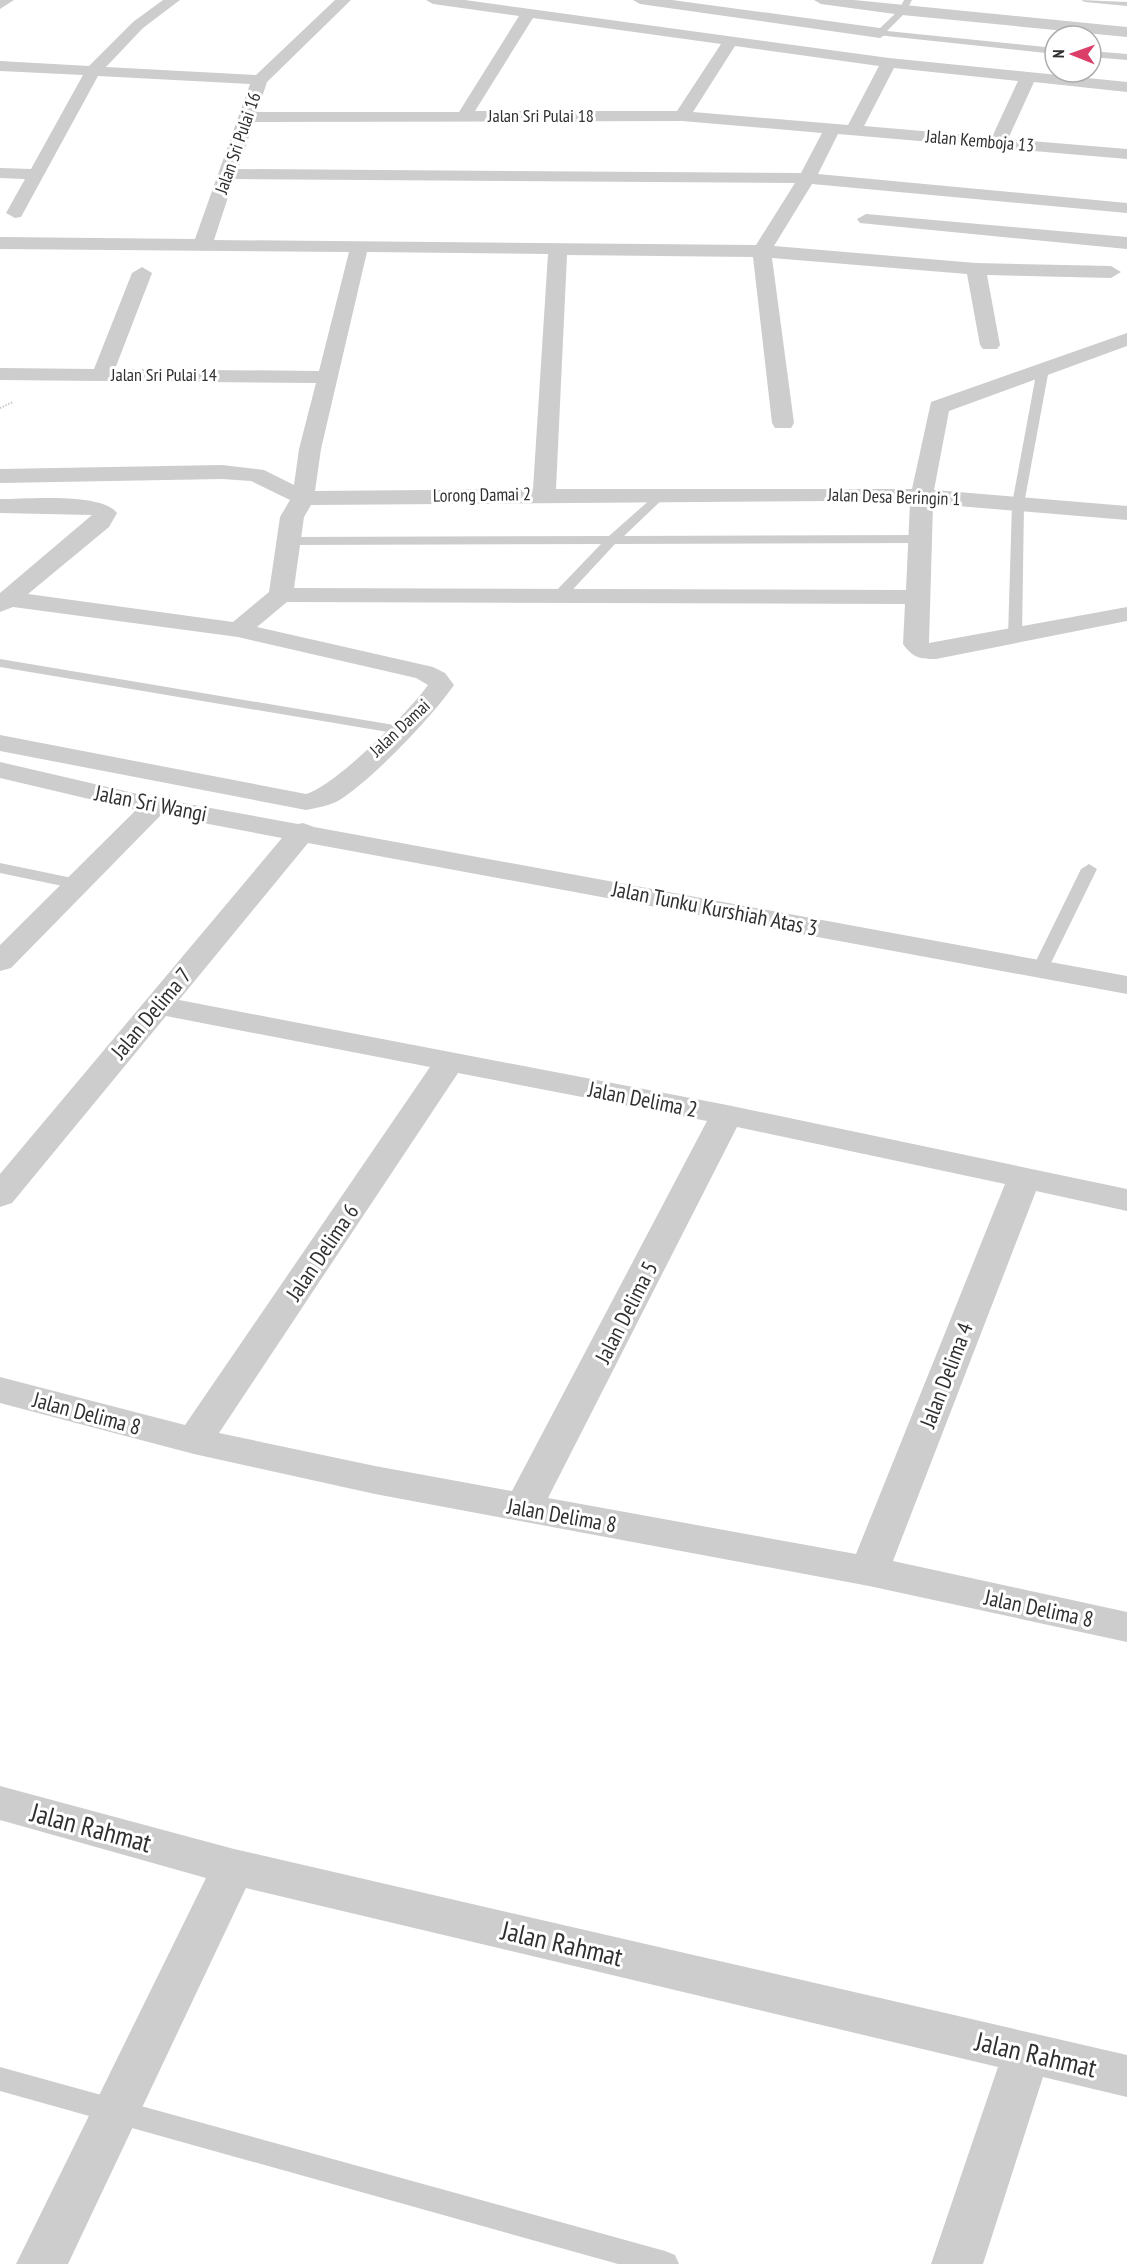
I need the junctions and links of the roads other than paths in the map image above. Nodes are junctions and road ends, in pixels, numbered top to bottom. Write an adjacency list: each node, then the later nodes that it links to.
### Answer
1 (7, 0): 10 (street)
2 (173, 0): 23 (street)
3 (344, 0): 25 (street, Jalan Sri Pulai 16)
4 (433, 0): 13 (street)
5 (640, 0): 9 (street)
6 (751, 0): 14 (street)
7 (820, 0): 12 (street)
8 (1086, 0): 11 (lane)
9 (659, 1): 14 (street)
10 (0, 4)
11 (1127, 4)
12 (905, 6): 15 (street); 16 (lane)
13 (529, 13): 17 (street); 29 (street)
14 (742, 15): 16 (street)
15 (1127, 32)
16 (880, 33): 18 (lane)
17 (731, 41): 21 (street); 27 (street)
18 (1043, 50)
19 (1103, 55): 20 (lane)
20 (1127, 57)
21 (889, 63): 24 (street); 31 (street)
22 (0, 66): 23 (street)
23 (93, 71): 25 (street); 35 (street)
24 (1028, 77): 26 (street); 32 (street)
25 (260, 80): 28 (street, Jalan Sri Pulai 16)
26 (1127, 87)
27 (682, 116): 29 (street, Jalan Sri Pulai 18); 30 (street, Jalan Sri Pulai 18)
28 (248, 117): 29 (street, Jalan Sri Pulai 18); 36 (street, Jalan Sri Pulai 16)
29 (464, 117)
30 (833, 128): 31 (street, Jalan Kemboja 13); 37 (street)
31 (854, 130): 32 (street, Jalan Kemboja 13)
32 (998, 142): 33 (street, Jalan Kemboja 13)
33 (1127, 154)
34 (0, 172): 35 (street)
35 (37, 174): 39 (street)
36 (227, 174): 37 (street); 43 (street, Jalan Sri Pulai 16)
37 (807, 178): 38 (street); 46 (street)
38 (1127, 208)
39 (15, 213)
40 (866, 219): 42 (street)
41 (0, 243): 43 (street)
42 (1127, 243)
43 (202, 246): 44 (street)
44 (359, 248): 45 (street); 55 (street)
45 (558, 249): 46 (street); 59 (street)
46 (762, 251): 47 (street); 56 (street)
47 (976, 269): 48 (street); 51 (street)
48 (1111, 272)
49 (142, 273): 54 (street)
50 (1127, 339): 52 (street)
51 (990, 345)
52 (1043, 369): 60 (street); 62 (lane)
53 (0, 374): 54 (street, Jalan Sri Pulai 14)
54 (102, 375): 55 (street, Jalan Sri Pulai 14)
55 (328, 376): 61 (street)
56 (783, 423)
57 (0, 476): 61 (street)
58 (661, 494): 59 (street, Lorong Damai 2); 60 (street, Jalan Desa Beringin 1); 67 (lane)
59 (544, 495): 61 (street, Lorong Damai 2)
60 (922, 496): 62 (street, Jalan Desa Beringin 1); 65 (street)
61 (303, 498): 66 (street)
62 (1017, 504): 64 (street, Jalan Desa Beringin 1); 74 (lane)
63 (0, 506): 71 (street)
64 (1127, 513)
65 (920, 539): 67 (lane); 70 (street)
66 (290, 541): 67 (lane); 68 (street)
67 (611, 541): 69 (lane)
68 (281, 596): 69 (street); 73 (street)
69 (559, 596): 70 (street)
70 (917, 597): 74 (street)
71 (4, 602): 73 (street, Jalan Damai)
72 (1127, 614): 74 (street)
73 (238, 630): 76 (street, Jalan Damai)
74 (1015, 637)
75 (0, 663): 76 (lane)
76 (400, 730): 77 (street, Jalan Damai)
77 (0, 743)
78 (0, 770): 79 (street, Jalan Sri Wangi)
79 (155, 806): 80 (street, Jalan Sri Wangi); 83 (street)
80 (303, 831): 85 (street, Jalan Tunku Kurshiah Atas 3); 87 (street, Jalan Delima 7)
81 (0, 868): 83 (lane)
82 (1089, 869): 85 (lane)
83 (77, 884): 84 (street)
84 (1, 959)
85 (1040, 969): 86 (street, Jalan Tunku Kurshiah Atas 3)
86 (1127, 985)
87 (158, 1005): 88 (street, Jalan Delima 2); 91 (street, Jalan Delima 7)
88 (449, 1063): 89 (street, Jalan Delima 2); 94 (street, Jalan Delima 6)
89 (727, 1115): 90 (street, Jalan Delima 2); 95 (street, Jalan Delima 5)
90 (1024, 1179): 92 (street, Jalan Delima 2); 96 (street, Jalan Delima 4)
91 (0, 1196)
92 (1127, 1200)
93 (0, 1390): 94 (street, Jalan Delima 8)
94 (194, 1441): 95 (street, Jalan Delima 8)
95 (523, 1508): 96 (street, Jalan Delima 8)
96 (869, 1571): 97 (street, Jalan Delima 8)
97 (1127, 1627)
98 (0, 1803): 99 (street, Jalan Rahmat)
99 (234, 1867): 100 (street, Jalan Rahmat); 103 (street)
100 (1027, 2053): 101 (street, Jalan Rahmat); 106 (street)
101 (1127, 2076)
102 (0, 2079): 103 (lane)
103 (115, 2110): 104 (street); 105 (lane)
104 (42, 2264)
105 (665, 2264)
106 (957, 2264)

